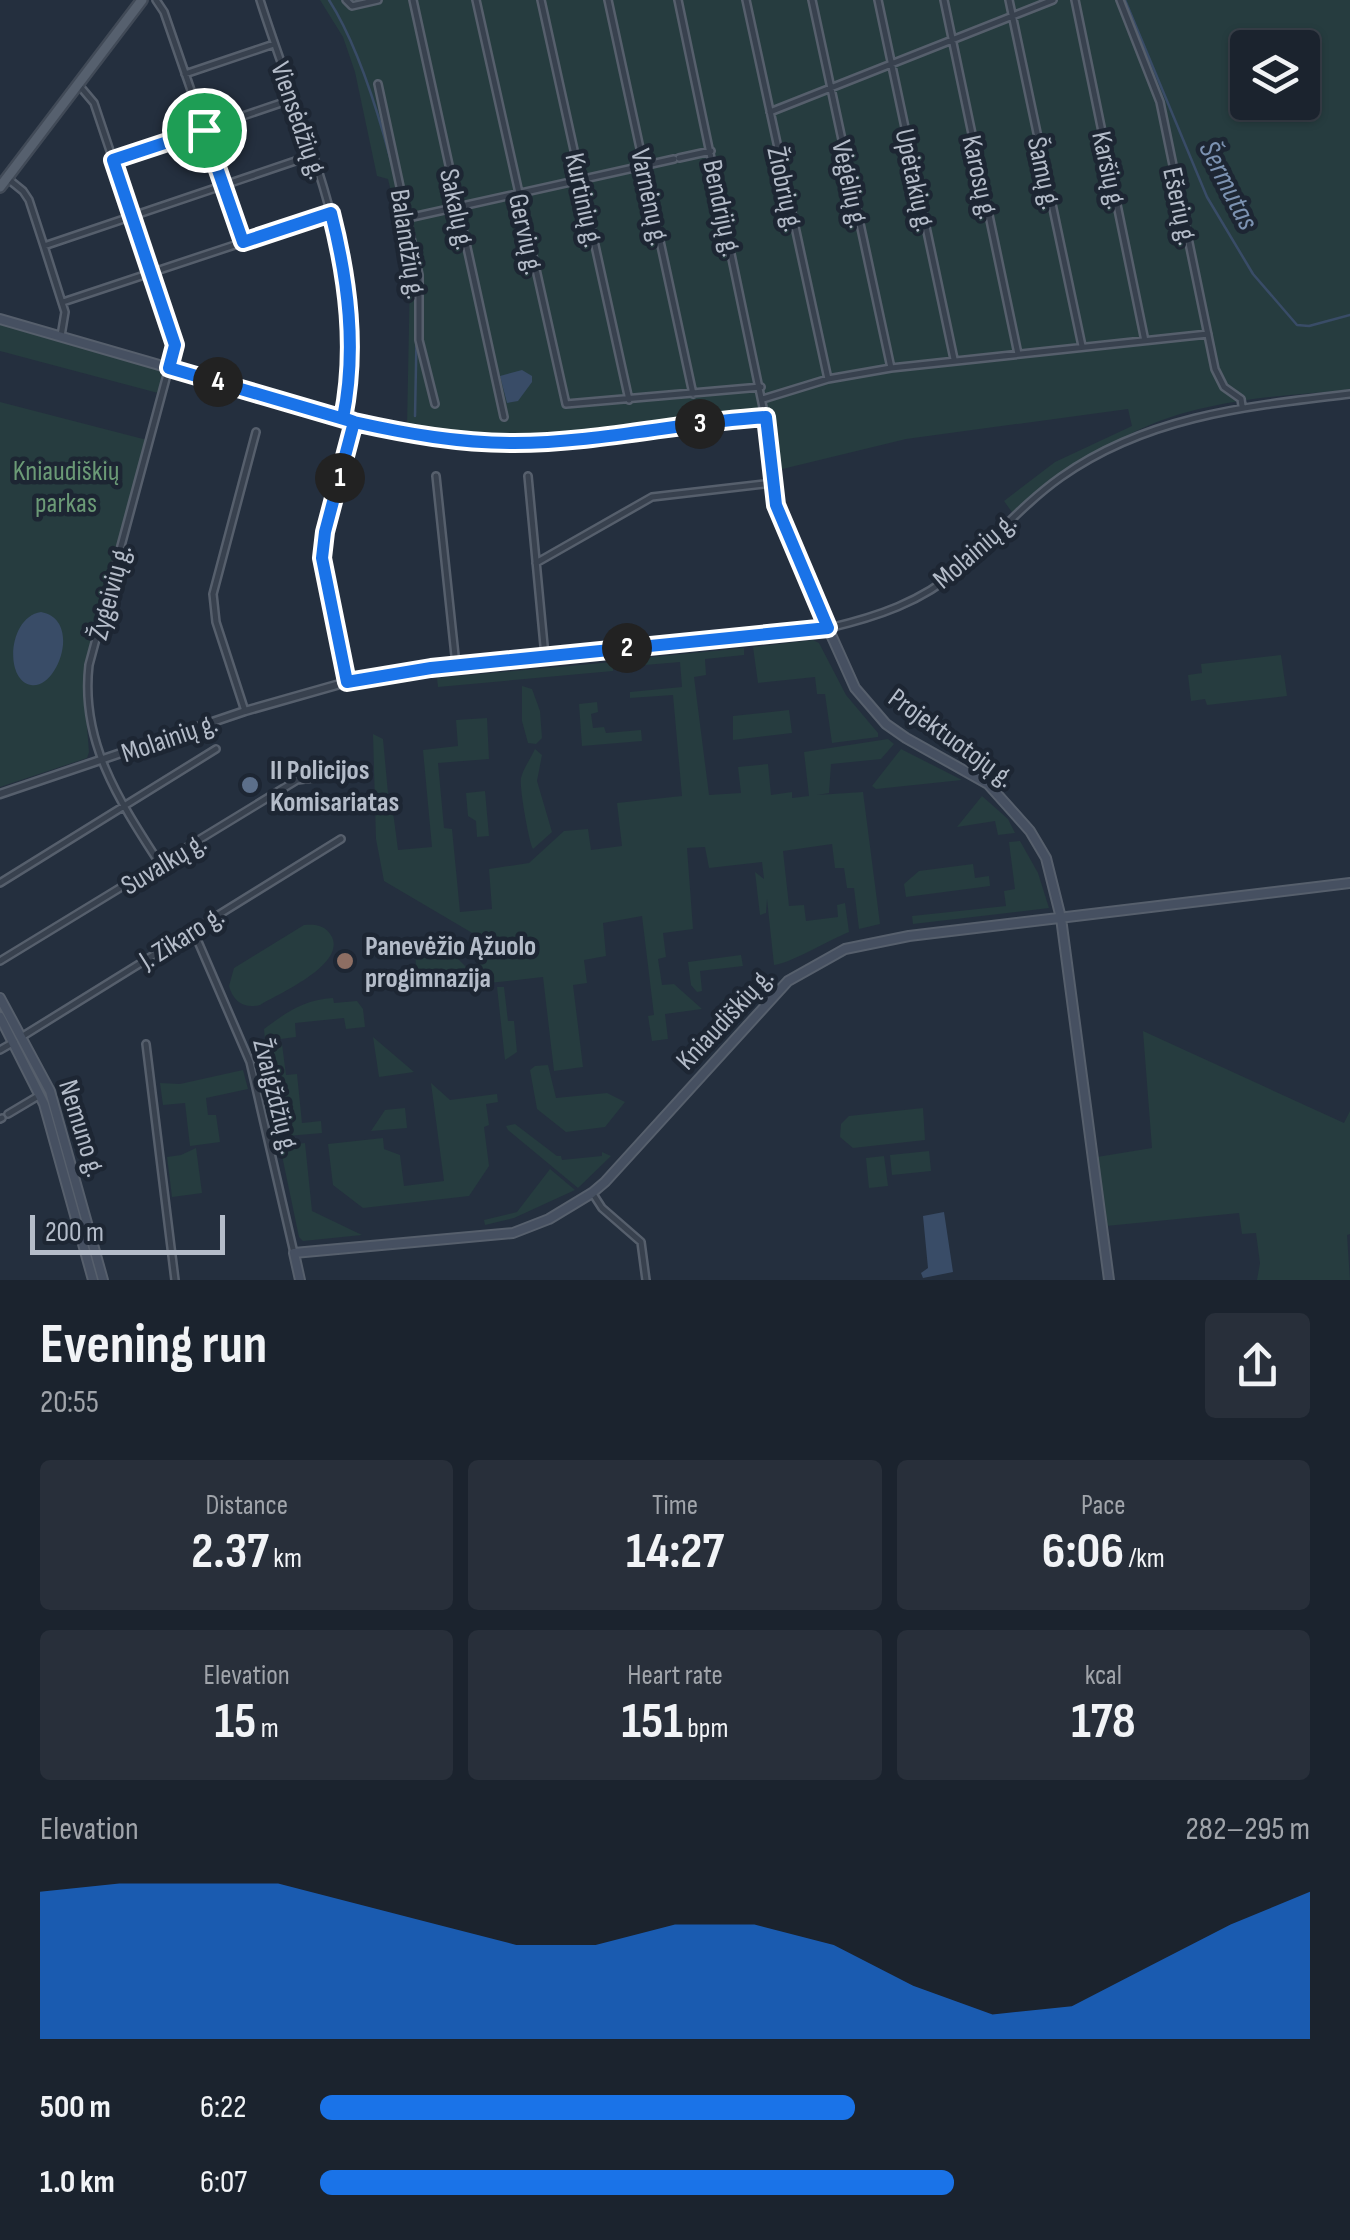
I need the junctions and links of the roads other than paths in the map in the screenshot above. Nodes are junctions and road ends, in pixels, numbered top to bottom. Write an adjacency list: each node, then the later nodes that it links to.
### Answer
1 (142, 0): 24 (main road)
2 (156, 0): 23 (street)
3 (260, 0): 21 (street, Viensėdžių g.)
4 (378, 0): 18 (street)
5 (413, 0): 39 (street, Sakalų g.)
6 (476, 0): 38 (street, Gervių g.)
7 (541, 0): 35 (street, Kurtinių g.)
8 (608, 0): 33 (street, Varnėnų g.)
9 (678, 0): 30 (street, Bendrijų g.)
10 (746, 0): 28 (street, Žiobrių g.)
11 (812, 0): 26 (street, Vėgėlių g.)
12 (878, 0): 22 (street, Upėtakių g.)
13 (944, 0): 20 (street, Karosų g.)
14 (1009, 0): 19 (street, Šamų g.)
15 (1053, 0): 19 (street)
16 (1075, 0): 50 (street, Karšių g.)
17 (1120, 0): 48 (street, Ešerių g.)
18 (347, 2)
19 (1012, 15): 20 (street); 51 (street, Šamų g.)
20 (952, 39): 22 (street); 52 (street, Karosų g.)
21 (274, 44): 23 (street); 27 (street, Viensėdžių g.)
22 (892, 63): 26 (street); 53 (street, Upėtakių g.)
23 (185, 74): 29 (street)
24 (78, 84): 32 (street, Žygeivių g.); 34 (main road)
25 (378, 84): 42 (street, Balandžių g.)
26 (831, 87): 28 (street); 55 (street, Vėgėlių g.)
27 (293, 99): 29 (street); 31 (street, Viensėdžių g.)
28 (770, 112): 56 (street, Žiobrių g.)
29 (204, 130): 32 (street); 36 (street)
30 (711, 151): 33 (street); 57 (street, Bendrijų g.)
31 (312, 155): 36 (street); 40 (street, Viensėdžių g.)
32 (113, 160): 41 (street, Žygeivių g.)
33 (644, 166): 35 (street); 58 (street, Varnėnų g.)
34 (7, 178): 37 (main road); 44 (street)
35 (580, 180): 38 (street); 61 (street, Kurtinių g.)
36 (224, 186): 41 (street); 43 (street)
37 (0, 187)
38 (519, 193): 39 (street); 61 (street, Gervių g.)
39 (457, 207): 42 (street); 66 (street, Sakalų g.)
40 (331, 213): 43 (street); 65 (street, Viensėdžių g.)
41 (132, 216): 44 (street); 45 (street, Žygeivių g.)
42 (408, 218): 62 (street, Balandžių g.)
43 (243, 242): 45 (street)
44 (44, 246): 46 (street)
45 (151, 272): 46 (street); 54 (street, Žygeivių g.)
46 (63, 302): 49 (street)
47 (0, 319): 49 (main road)
48 (1208, 334): 50 (street); 63 (street, Ešerių g.)
49 (61, 336): 54 (main road)
50 (1145, 341): 51 (street)
51 (1082, 346): 52 (street)
52 (1018, 354): 53 (street)
53 (954, 360): 55 (street)
54 (169, 368): 65 (main road); 79 (street, Žygeivių g.)
55 (890, 368): 56 (street)
56 (828, 378): 60 (street)
57 (761, 387): 58 (street); 60 (street, Bendrijų g.)
58 (693, 394): 61 (street)
59 (1350, 394): 63 (street, Molainių g.)
60 (763, 398): 64 (street, Bendrijų g.)
61 (629, 400)
62 (435, 404)
63 (1242, 406): 73 (street, Molainių g.)
64 (766, 417): 67 (main road); 71 (main road, Projektuotojų g.)
65 (343, 418): 67 (main road)
66 (504, 418)
67 (354, 422): 76 (street)
68 (256, 432): 77 (street)
69 (436, 476): 75 (street)
70 (528, 476): 72 (street)
71 (772, 484): 72 (street); 73 (main road, Projektuotojų g.)
72 (536, 563): 74 (street)
73 (828, 628): 74 (street, Molainių g.); 87 (main road, Projektuotojų g.)
74 (544, 656): 75 (street, Molainių g.)
75 (456, 665): 76 (street, Molainių g.)
76 (347, 682): 77 (street, Molainių g.)
77 (245, 712): 79 (street, Molainių g.)
78 (216, 750): 82 (street)
79 (100, 760): 81 (street, Molainių g.); 82 (street, Žygeivių g.)
80 (329, 776): 84 (street, Suvalkų g.)
81 (0, 794)
82 (124, 807): 84 (street, Žygeivių g.); 85 (street)
83 (341, 840): 88 (street, J. Zikaro g.)
84 (160, 864): 89 (street, Suvalkų g.)
85 (0, 883)
86 (1350, 883): 87 (main road, Kniaudiškių g.)
87 (1060, 918): 98 (main road, Kniaudiškių g.); 105 (main road, Projektuotojų g.)
88 (193, 930): 92 (street, J. Zikaro g.); 99 (street, Žvaigždžių g.)
89 (0, 961)
90 (0, 998): 92 (main road, Nemuno g.)
91 (0, 1017): 92 (main road, Nemuno g.)
92 (18, 1039): 94 (street, J. Zikaro g.); 95 (main road, Nemuno g.)
93 (146, 1044): 102 (street)
94 (0, 1050)
95 (41, 1084): 96 (main road, Nemuno g.); 101 (main road, Nemuno g.)
96 (40, 1096): 97 (street); 100 (main road, Nemuno g.)
97 (3, 1117)
98 (592, 1193): 99 (main road, Kniaudiškių g.); 104 (street)
99 (294, 1253): 103 (main road, Žvaigždžių g.)
100 (92, 1280)
101 (103, 1280)
102 (174, 1280)
103 (300, 1280)
104 (646, 1280)
105 (1109, 1280)

